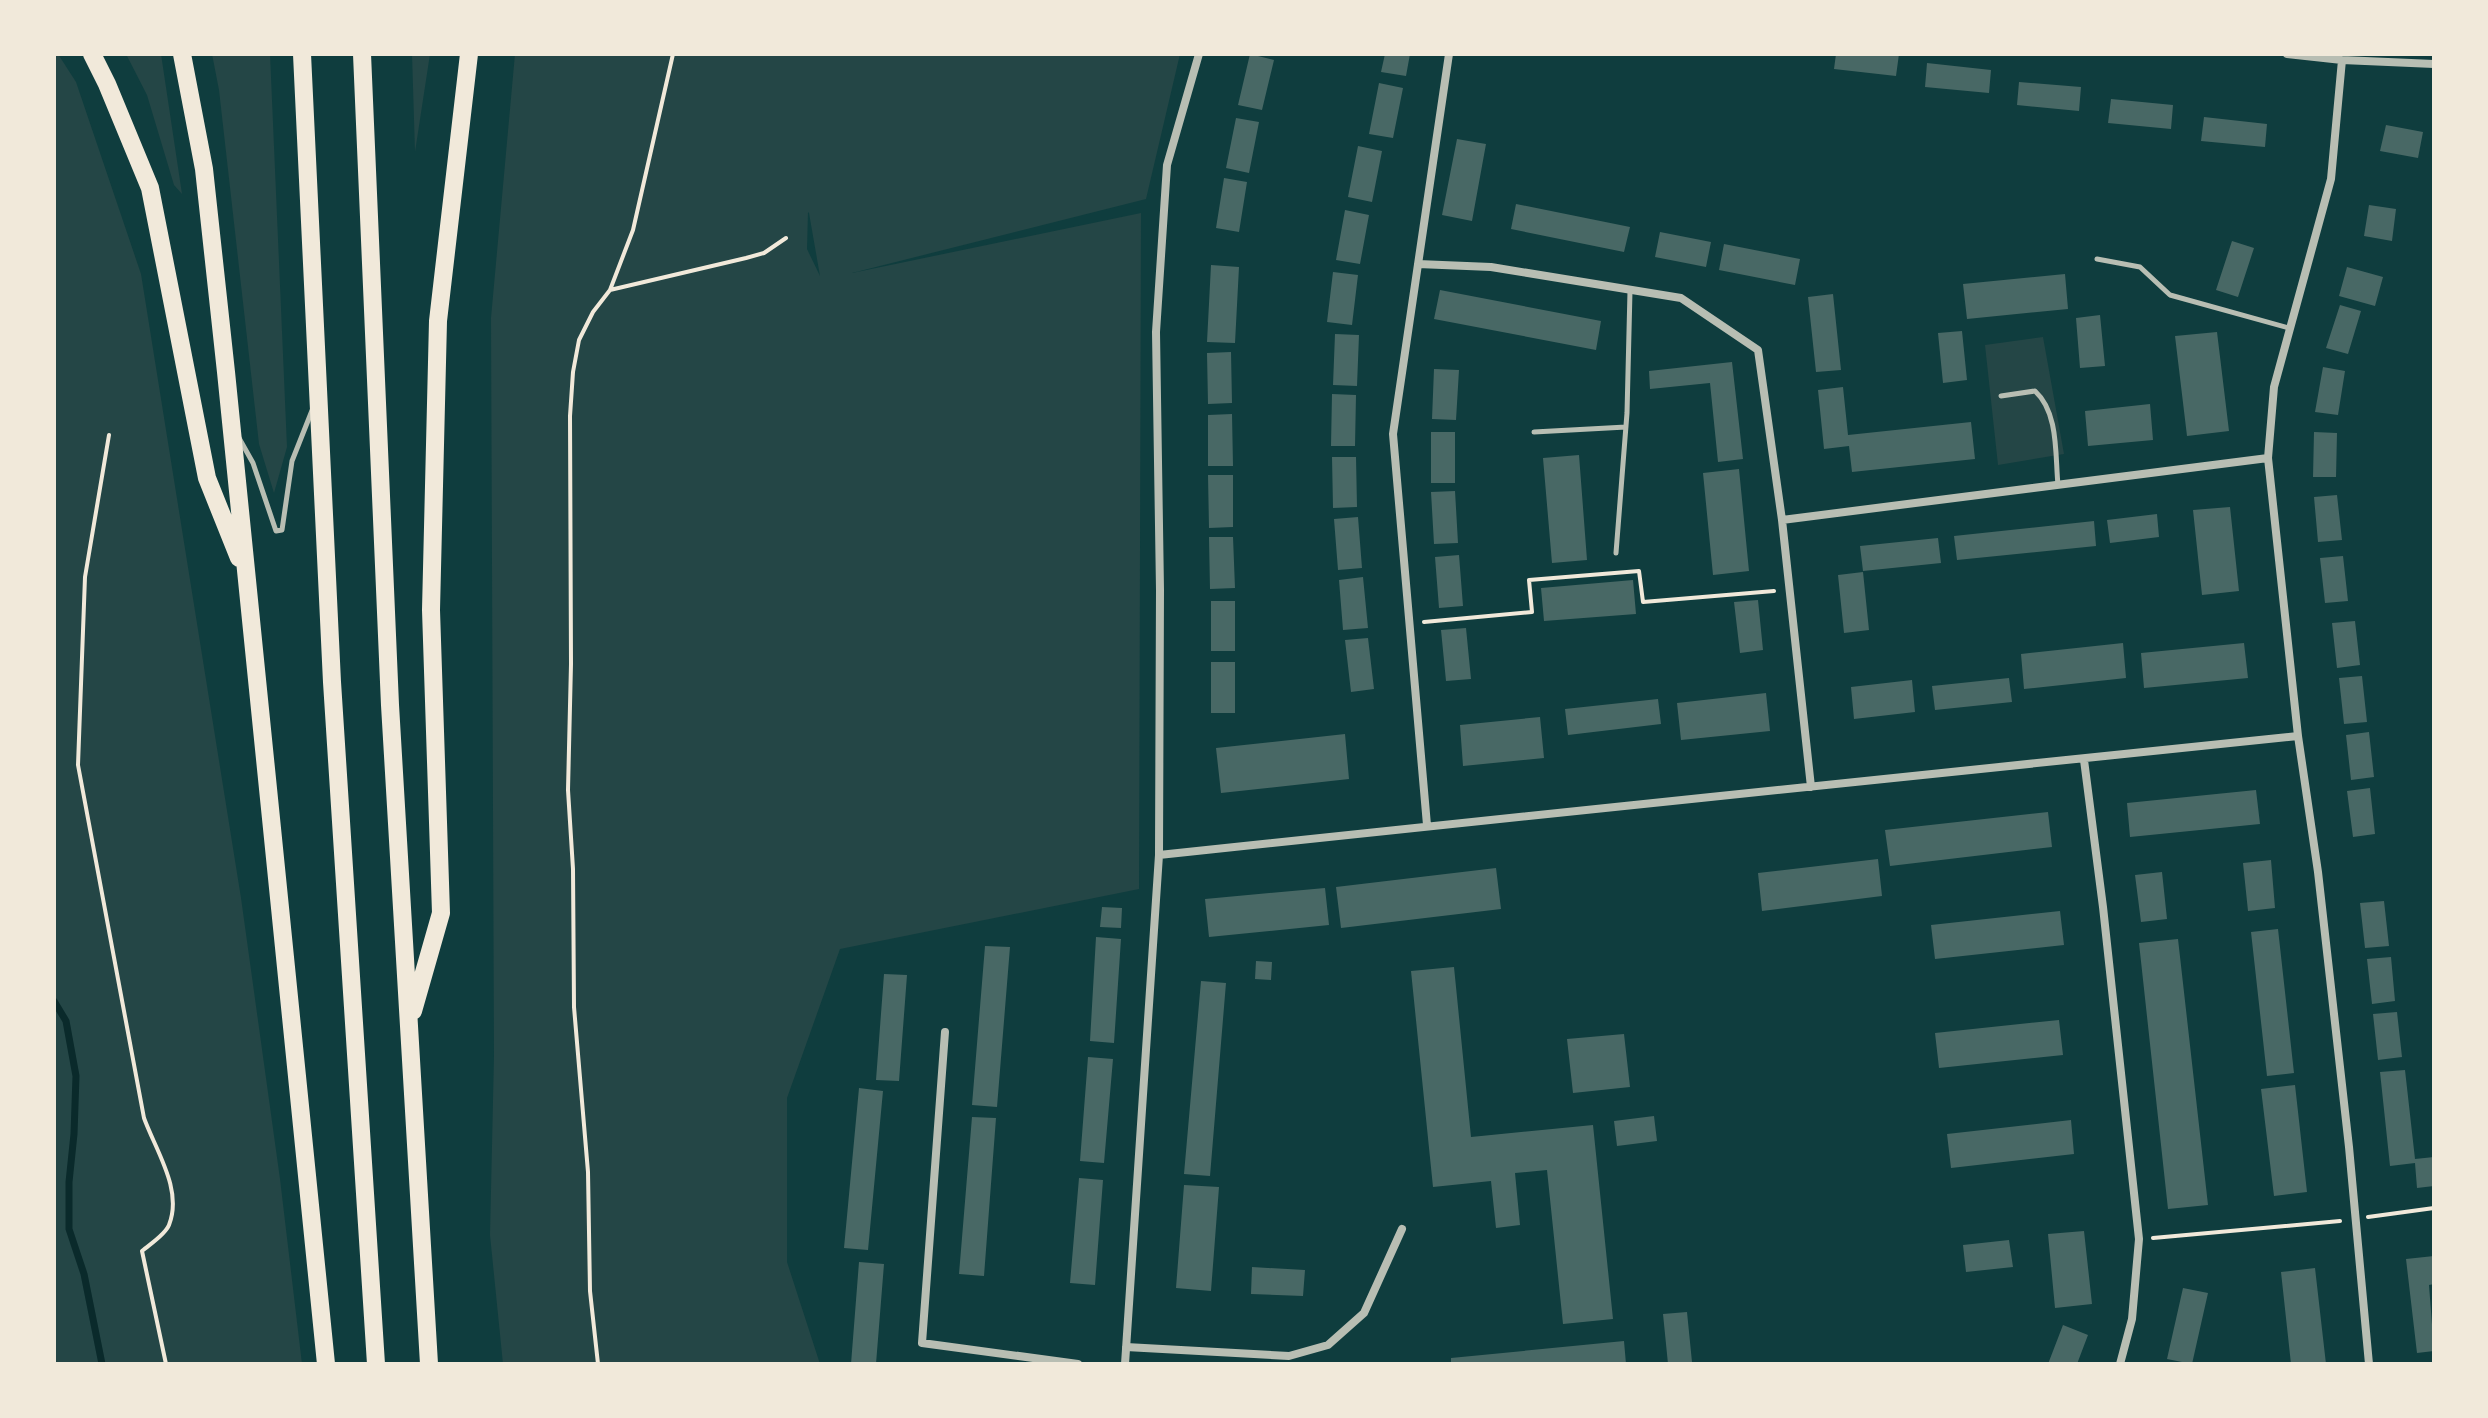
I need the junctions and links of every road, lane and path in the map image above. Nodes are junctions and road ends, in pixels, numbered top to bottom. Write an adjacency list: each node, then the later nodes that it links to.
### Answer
1 (92, 54): 28 (highway)
2 (182, 54): 20 (highway)
3 (302, 54): 18 (highway)
4 (362, 54): 36 (highway)
5 (469, 54): 36 (highway)
6 (673, 54): 15 (path)
7 (1199, 54): 35 (street)
8 (1449, 54): 14 (street)
9 (2287, 54): 10 (street)
10 (2342, 60): 11 (street); 17 (street)
11 (2434, 64)
12 (786, 238): 15 (path)
13 (2097, 259): 17 (lane)
14 (1418, 264): 16 (street); 30 (street)
15 (610, 290): 47 (path)
16 (1630, 290): 21 (lane); 26 (street)
17 (2290, 328): 24 (street)
18 (318, 396): 20 (lane); 45 (highway)
19 (2001, 396): 25 (lane)
20 (231, 423): 28 (highway)
21 (1626, 427): 22 (lane); 27 (lane)
22 (1534, 432)
23 (109, 435): 43 (path)
24 (2268, 458): 25 (street); 31 (street)
25 (2058, 485): 26 (street)
26 (1782, 520): 29 (street)
27 (1616, 553)
28 (247, 579): 44 (highway)
29 (1788, 589): 30 (path); 33 (street)
30 (1410, 625): 34 (street)
31 (2298, 736): 32 (street); 39 (street)
32 (2084, 760): 33 (street); 41 (street)
33 (1811, 787): 34 (street)
34 (1427, 825): 35 (street)
35 (1159, 855): 42 (street)
36 (409, 1025): 46 (highway)
37 (945, 1032): 48 (street)
38 (2434, 1208): 39 (path)
39 (2356, 1218): 41 (path); 51 (street)
40 (1402, 1229): 42 (street)
41 (2139, 1239): 50 (street)
42 (1126, 1347): 49 (street)
43 (166, 1364)
44 (326, 1364)
45 (376, 1364)
46 (429, 1364)
47 (598, 1364)
48 (1078, 1364)
49 (1125, 1364)
50 (2120, 1364)
51 (2369, 1364)

